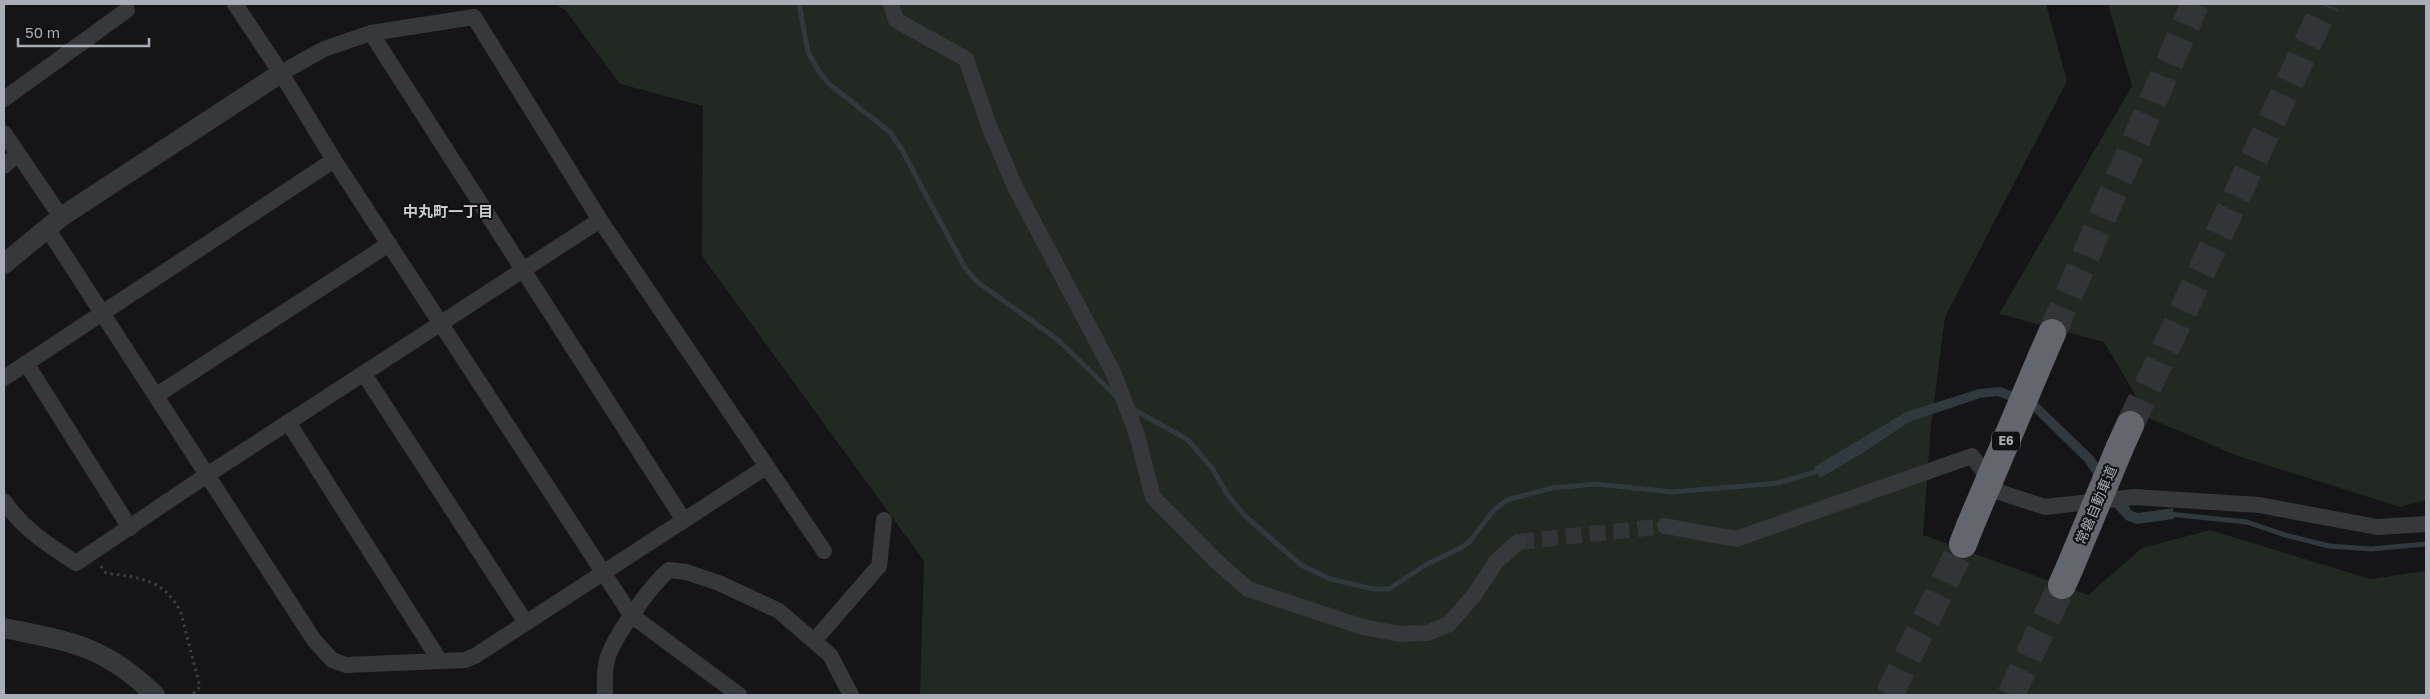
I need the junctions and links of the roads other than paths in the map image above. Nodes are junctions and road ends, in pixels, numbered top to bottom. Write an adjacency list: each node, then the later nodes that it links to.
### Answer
1 (235, 4): 5 (street)
2 (891, 4): 34 (street)
3 (127, 10): 6 (street)
4 (371, 33): 5 (street); 11 (street); 15 (street)
5 (281, 73): 9 (street); 12 (street)
6 (4, 99)
7 (4, 133): 8 (street)
8 (18, 154): 10 (street); 12 (street)
9 (334, 160): 13 (street); 16 (street)
10 (4, 166)
11 (600, 220): 15 (street); 25 (street)
12 (54, 222): 14 (street); 16 (street)
13 (389, 244): 17 (street); 22 (street)
14 (4, 264)
15 (523, 270): 17 (street); 28 (street)
16 (103, 312): 19 (street); 22 (street)
17 (442, 323): 20 (street); 36 (street)
18 (2047, 345): 33 (highway, E6, bridge)
19 (26, 363): 21 (street); 32 (street)
20 (364, 374): 23 (street); 39 (street)
21 (4, 378)
22 (156, 395): 26 (street)
23 (288, 422): 26 (street); 42 (street)
24 (2125, 436): 37 (highway, 常磐自動車道, bridge)
25 (766, 467): 28 (street); 35 (street)
26 (207, 474): 32 (street); 42 (street)
27 (4, 500): 32 (street)
28 (684, 519): 36 (street)
29 (884, 520): 41 (street)
30 (2426, 524): 31 (street)
31 (1665, 526)
32 (130, 528)
33 (1966, 535)
34 (1518, 542)
35 (824, 551)
36 (602, 572): 38 (street); 39 (street)
37 (2066, 576)
38 (631, 615): 41 (street); 44 (street); 45 (street)
39 (526, 623): 42 (street)
40 (4, 628): 43 (street)
41 (814, 641): 46 (street)
42 (440, 662)
43 (155, 695)
44 (605, 695)
45 (739, 695)
46 (851, 695)

